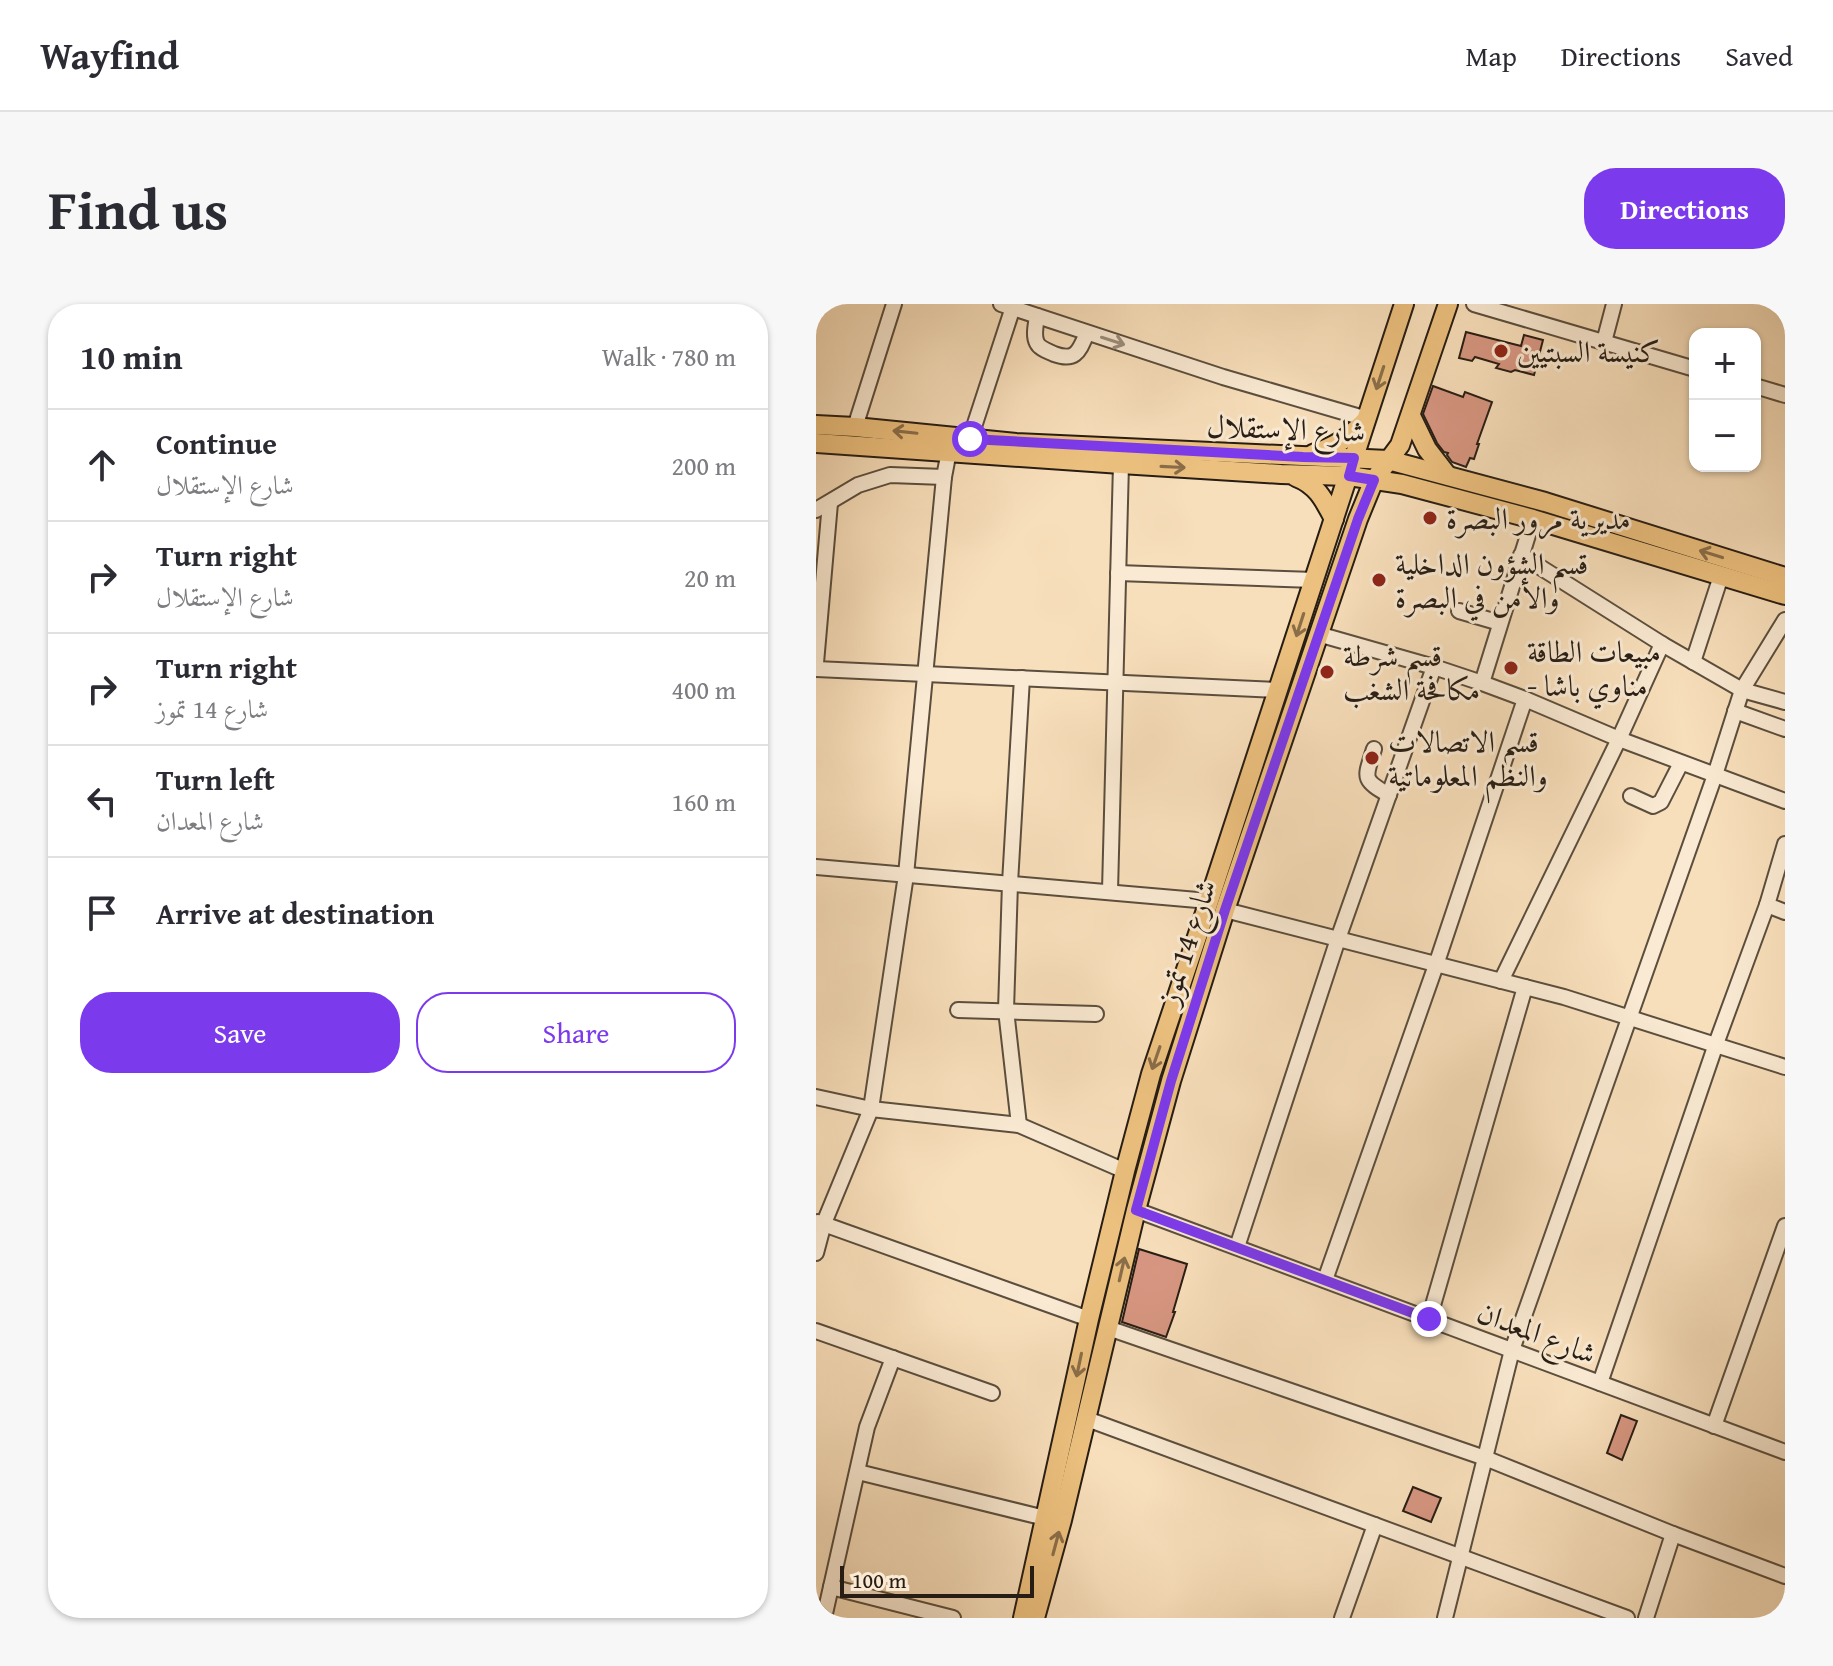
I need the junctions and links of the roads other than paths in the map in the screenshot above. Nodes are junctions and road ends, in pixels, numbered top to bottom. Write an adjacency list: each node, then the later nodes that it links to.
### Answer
1 (894, 304): 16 (street)
2 (1404, 304): 14 (main road, شارع 14 تموز, one-way to 14)
3 (1448, 304): 13 (main road, شارع 14 تموز)
4 (1474, 304): 9 (street)
5 (1009, 305): 7 (street); 17 (street)
6 (1609, 305): 9 (street)
7 (1037, 316): 8 (street); 8 (street)
8 (1087, 333): 14 (street, one-way to 14)
9 (1604, 342): 10 (street)
10 (1689, 367)
11 (1761, 388): 12 (street)
12 (1785, 395)
13 (1411, 416): 21 (main road, شارع 14 تموز); 25 (main road)
14 (1367, 419): 20 (main road); 23 (main road, شارع 14 تموز)
15 (816, 425): 16 (main road, شارع الإستقلال)
16 (855, 427): 17 (main road, شارع الإستقلال, one-way to 16)
17 (970, 439): 20 (main road, شارع الإستقلال)
18 (816, 443): 19 (main road, شارع الإستقلال)
19 (949, 451): 22 (main road, شارع الإستقلال); 26 (street)
20 (1303, 457): 23 (main road, شارع الإستقلال)
21 (1388, 460): 23 (main road, شارع الإستقلال); 25 (main road, شارع الإستقلال); 27 (main road, شارع 14 تموز)
22 (1121, 464): 24 (main road, شارع الإستقلال, one-way to 24); 32 (street)
23 (1352, 467): 24 (main road, شارع الإستقلال); 27 (main road, شارع الإستقلال); 29 (main road, شارع 14 تموز)
24 (1281, 474): 29 (main road)
25 (1447, 475): 34 (main road, شارع الإستقلال, one-way to 25)
26 (944, 477): 28 (street); 45 (street)
27 (1374, 480): 30 (main road, شارع الإستقلال); 40 (main road, شارع 14 تموز)
28 (823, 507): 43 (street)
29 (1334, 519): 35 (main road, شارع 14 تموز)
30 (1533, 519): 31 (street); 33 (main road, شارع الإستقلال)
31 (1521, 555): 39 (street); 41 (street)
32 (1118, 573): 35 (street); 47 (street)
33 (1721, 576): 36 (main road, شارع الإستقلال); 42 (street)
34 (1785, 577)
35 (1314, 580): 49 (main road, شارع 14 تموز, one-way to 49)
36 (1785, 595)
37 (1459, 611): 39 (street)
38 (1785, 620): 50 (street)
39 (1500, 623): 48 (street)
40 (1318, 634): 44 (street); 68 (main road, شارع 14 تموز)
41 (1662, 644): 42 (street); 55 (street)
42 (1693, 662): 50 (street)
43 (816, 666): 45 (street)
44 (1434, 667): 48 (street); 59 (street)
45 (924, 674): 46 (street); 64 (street)
46 (1022, 678): 47 (street); 65 (street)
47 (1115, 683): 49 (street); 66 (street)
48 (1482, 683): 51 (street)
49 (1279, 690): 68 (main road, شارع 14 تموز)
50 (1742, 690): 52 (street); 53 (street)
51 (1525, 699): 55 (street); 71 (street)
52 (1785, 702)
53 (1735, 711): 54 (street); 58 (street)
54 (1785, 729)
55 (1619, 739): 57 (street); 72 (street)
56 (1374, 749): 59 (street)
57 (1681, 763): 58 (street); 60 (street)
58 (1715, 775): 61 (street); 77 (street)
59 (1389, 795): 70 (street)
60 (1631, 796)
61 (1785, 801)
62 (1785, 844): 67 (street)
63 (816, 867): 64 (street)
64 (906, 875): 65 (street); 81 (street)
65 (1010, 883): 66 (street); 75 (street)
66 (1110, 891): 68 (street)
67 (1767, 905): 69 (street); 78 (street)
68 (1217, 906): 70 (street); 83 (main road, شارع 14 تموز, one-way to 83); 84 (main road, شارع 14 تموز)
69 (1785, 912)
70 (1338, 939): 71 (street); 87 (street)
71 (1436, 965): 72 (street); 89 (street)
72 (1501, 981): 73 (street)
73 (1525, 987): 77 (street); 91 (street)
74 (958, 1010): 75 (street)
75 (1006, 1010): 76 (street); 82 (street)
76 (1096, 1014)
77 (1629, 1017): 78 (street); 94 (street)
78 (1716, 1044): 79 (street); 96 (street)
79 (1785, 1067)
80 (816, 1097): 81 (street)
81 (871, 1109): 82 (street); 85 (street)
82 (1019, 1125): 83 (street)
83 (1125, 1171): 90 (main road, شارع 14 تموز)
84 (1136, 1210): 87 (street, شارع المعدان); 92 (main road, شارع 14 تموز, one-way to 84)
85 (820, 1222): 88 (street); 90 (street)
86 (1785, 1226): 99 (street)
87 (1237, 1247): 89 (street, شارع المعدان)
88 (816, 1253)
89 (1325, 1280): 91 (street, شارع المعدان)
90 (1089, 1319): 103 (main road, شارع 14 تموز, one-way to 103)
91 (1429, 1319): 94 (street, شارع المعدان)
92 (1108, 1328): 98 (main road, شارع 14 تموز); 101 (street)
93 (816, 1331): 95 (street)
94 (1512, 1350): 96 (street, شارع المعدان); 101 (street)
95 (893, 1358): 97 (street); 102 (street)
96 (1600, 1383): 99 (street, شارع المعدان)
97 (992, 1393)
98 (1087, 1419): 104 (street); 108 (main road, شارع 14 تموز, one-way to 98)
99 (1714, 1426): 100 (street, شارع المعدان)
100 (1785, 1452)
101 (1485, 1458): 105 (street); 106 (street)
102 (858, 1472): 103 (street); 109 (street)
103 (1045, 1518): 108 (main road, شارع 14 تموز)
104 (1375, 1525): 106 (street); 116 (street)
105 (1673, 1534): 107 (street); 119 (street)
106 (1461, 1557): 117 (street); 118 (street)
107 (1785, 1576)
108 (1040, 1577): 112 (main road); 113 (main road, شارع 14 تموز); 114 (main road, شارع 14 تموز); 115 (main road)
109 (831, 1587): 110 (street); 111 (street)
110 (824, 1618)
111 (953, 1618)
112 (1016, 1618)
113 (1023, 1618)
114 (1035, 1618)
115 (1044, 1618)
116 (1342, 1618)
117 (1445, 1618)
118 (1627, 1618)
119 (1646, 1618)

